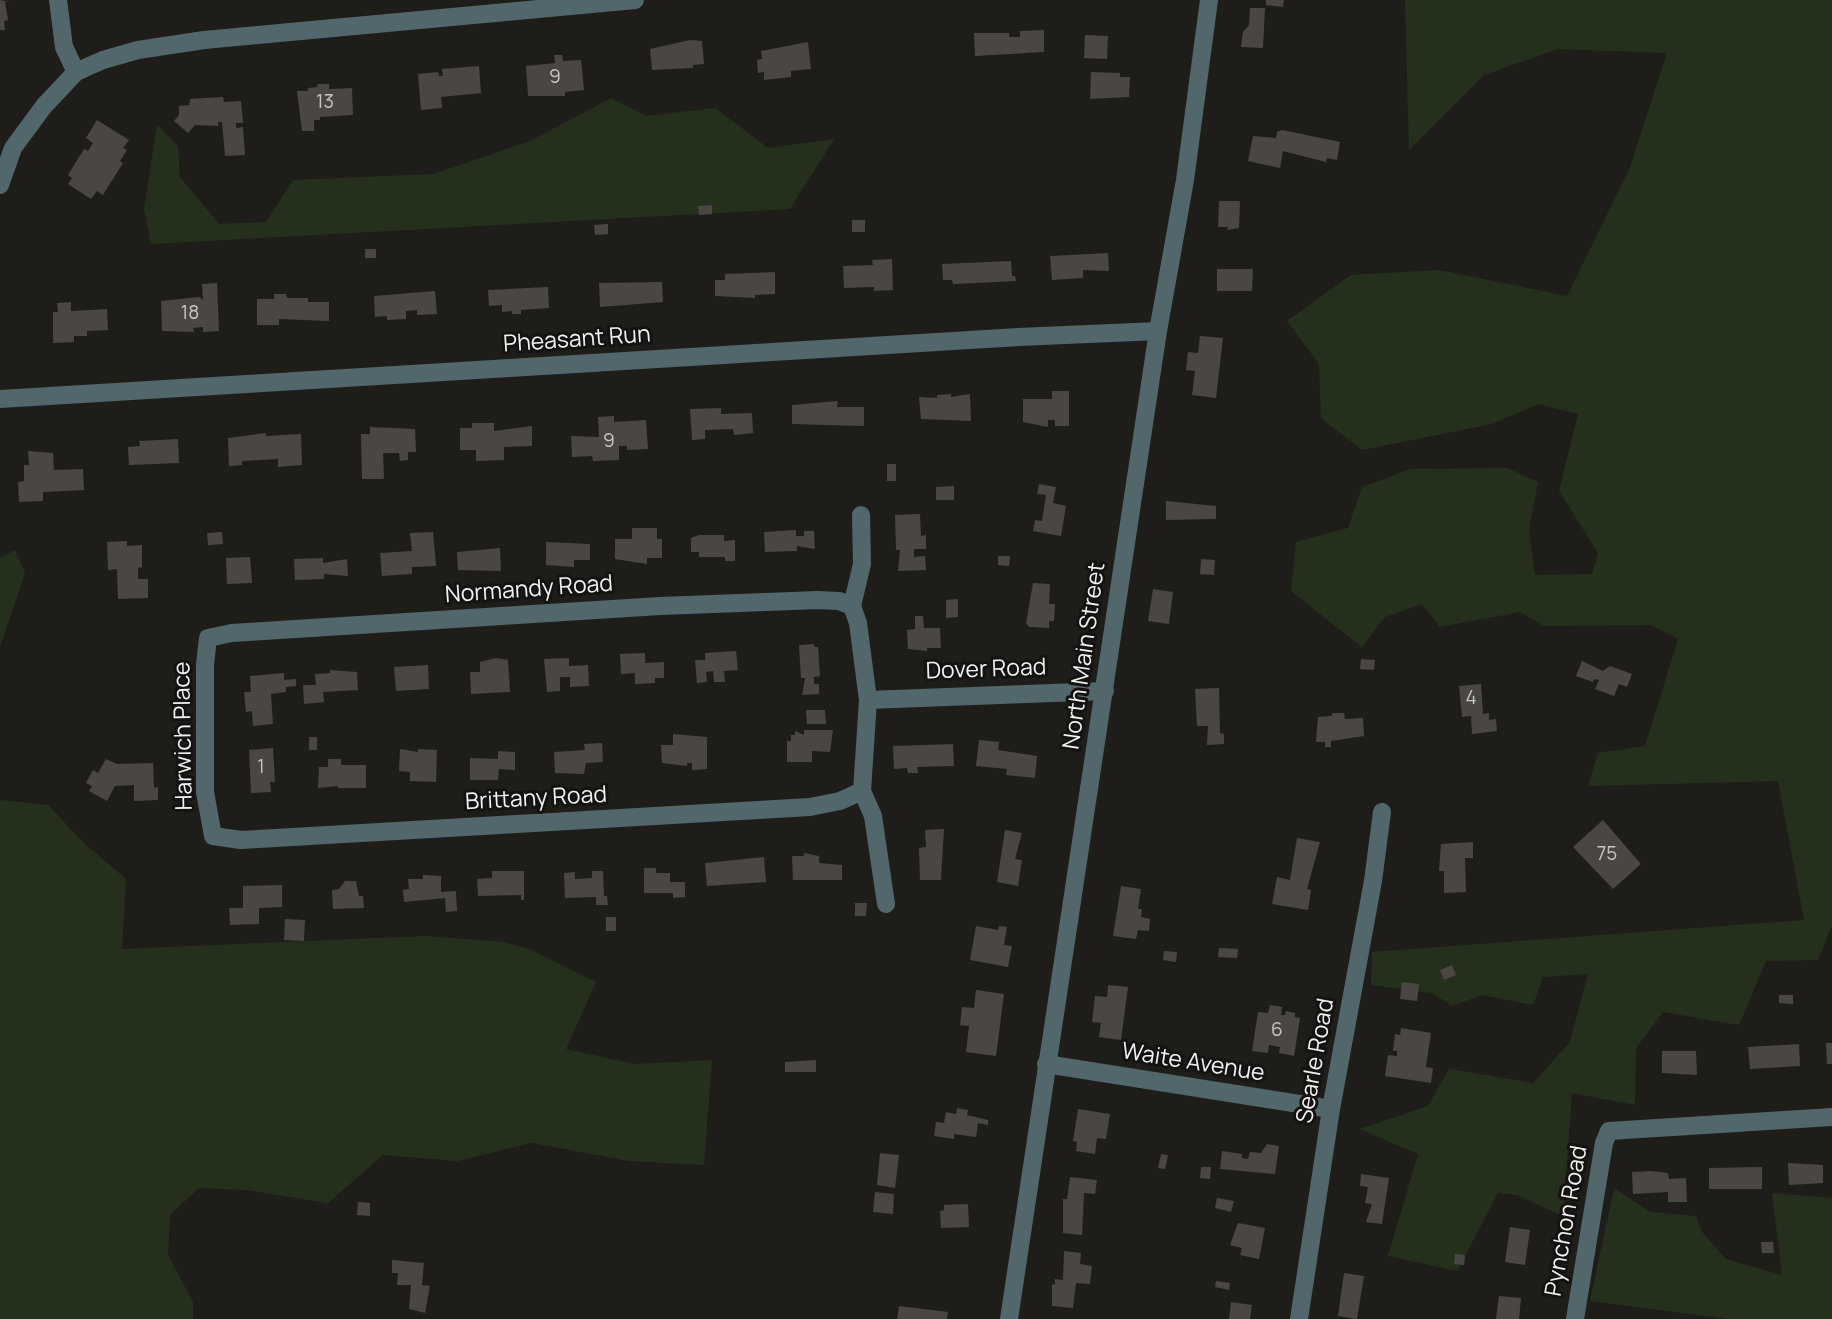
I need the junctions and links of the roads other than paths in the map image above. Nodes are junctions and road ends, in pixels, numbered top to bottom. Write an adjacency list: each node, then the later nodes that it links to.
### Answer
1 (58, 0): 4 (street)
2 (635, 0): 4 (street)
3 (1209, 0): 6 (street, North Main Street)
4 (76, 72): 5 (street)
5 (0, 185)
6 (1158, 331): 7 (street, Pheasant Run); 11 (street, North Main Street)
7 (0, 398)
8 (861, 515): 9 (street)
9 (852, 606): 10 (street, Normandy Road); 12 (street)
10 (208, 638): 15 (street, Harwich Place)
11 (1105, 691): 12 (street, Dover Road); 17 (street, North Main Street)
12 (868, 700): 13 (street)
13 (862, 791): 15 (street, Brittany Road); 16 (street)
14 (1382, 812): 18 (street, Searle Road)
15 (212, 834)
16 (886, 904)
17 (1046, 1064): 18 (street, Waite Avenue); 20 (street, North Main Street)
18 (1331, 1110): 21 (street, Searle Road)
19 (1832, 1117): 22 (street, Pynchon Road)
20 (1009, 1319)
21 (1299, 1319)
22 (1575, 1319)

